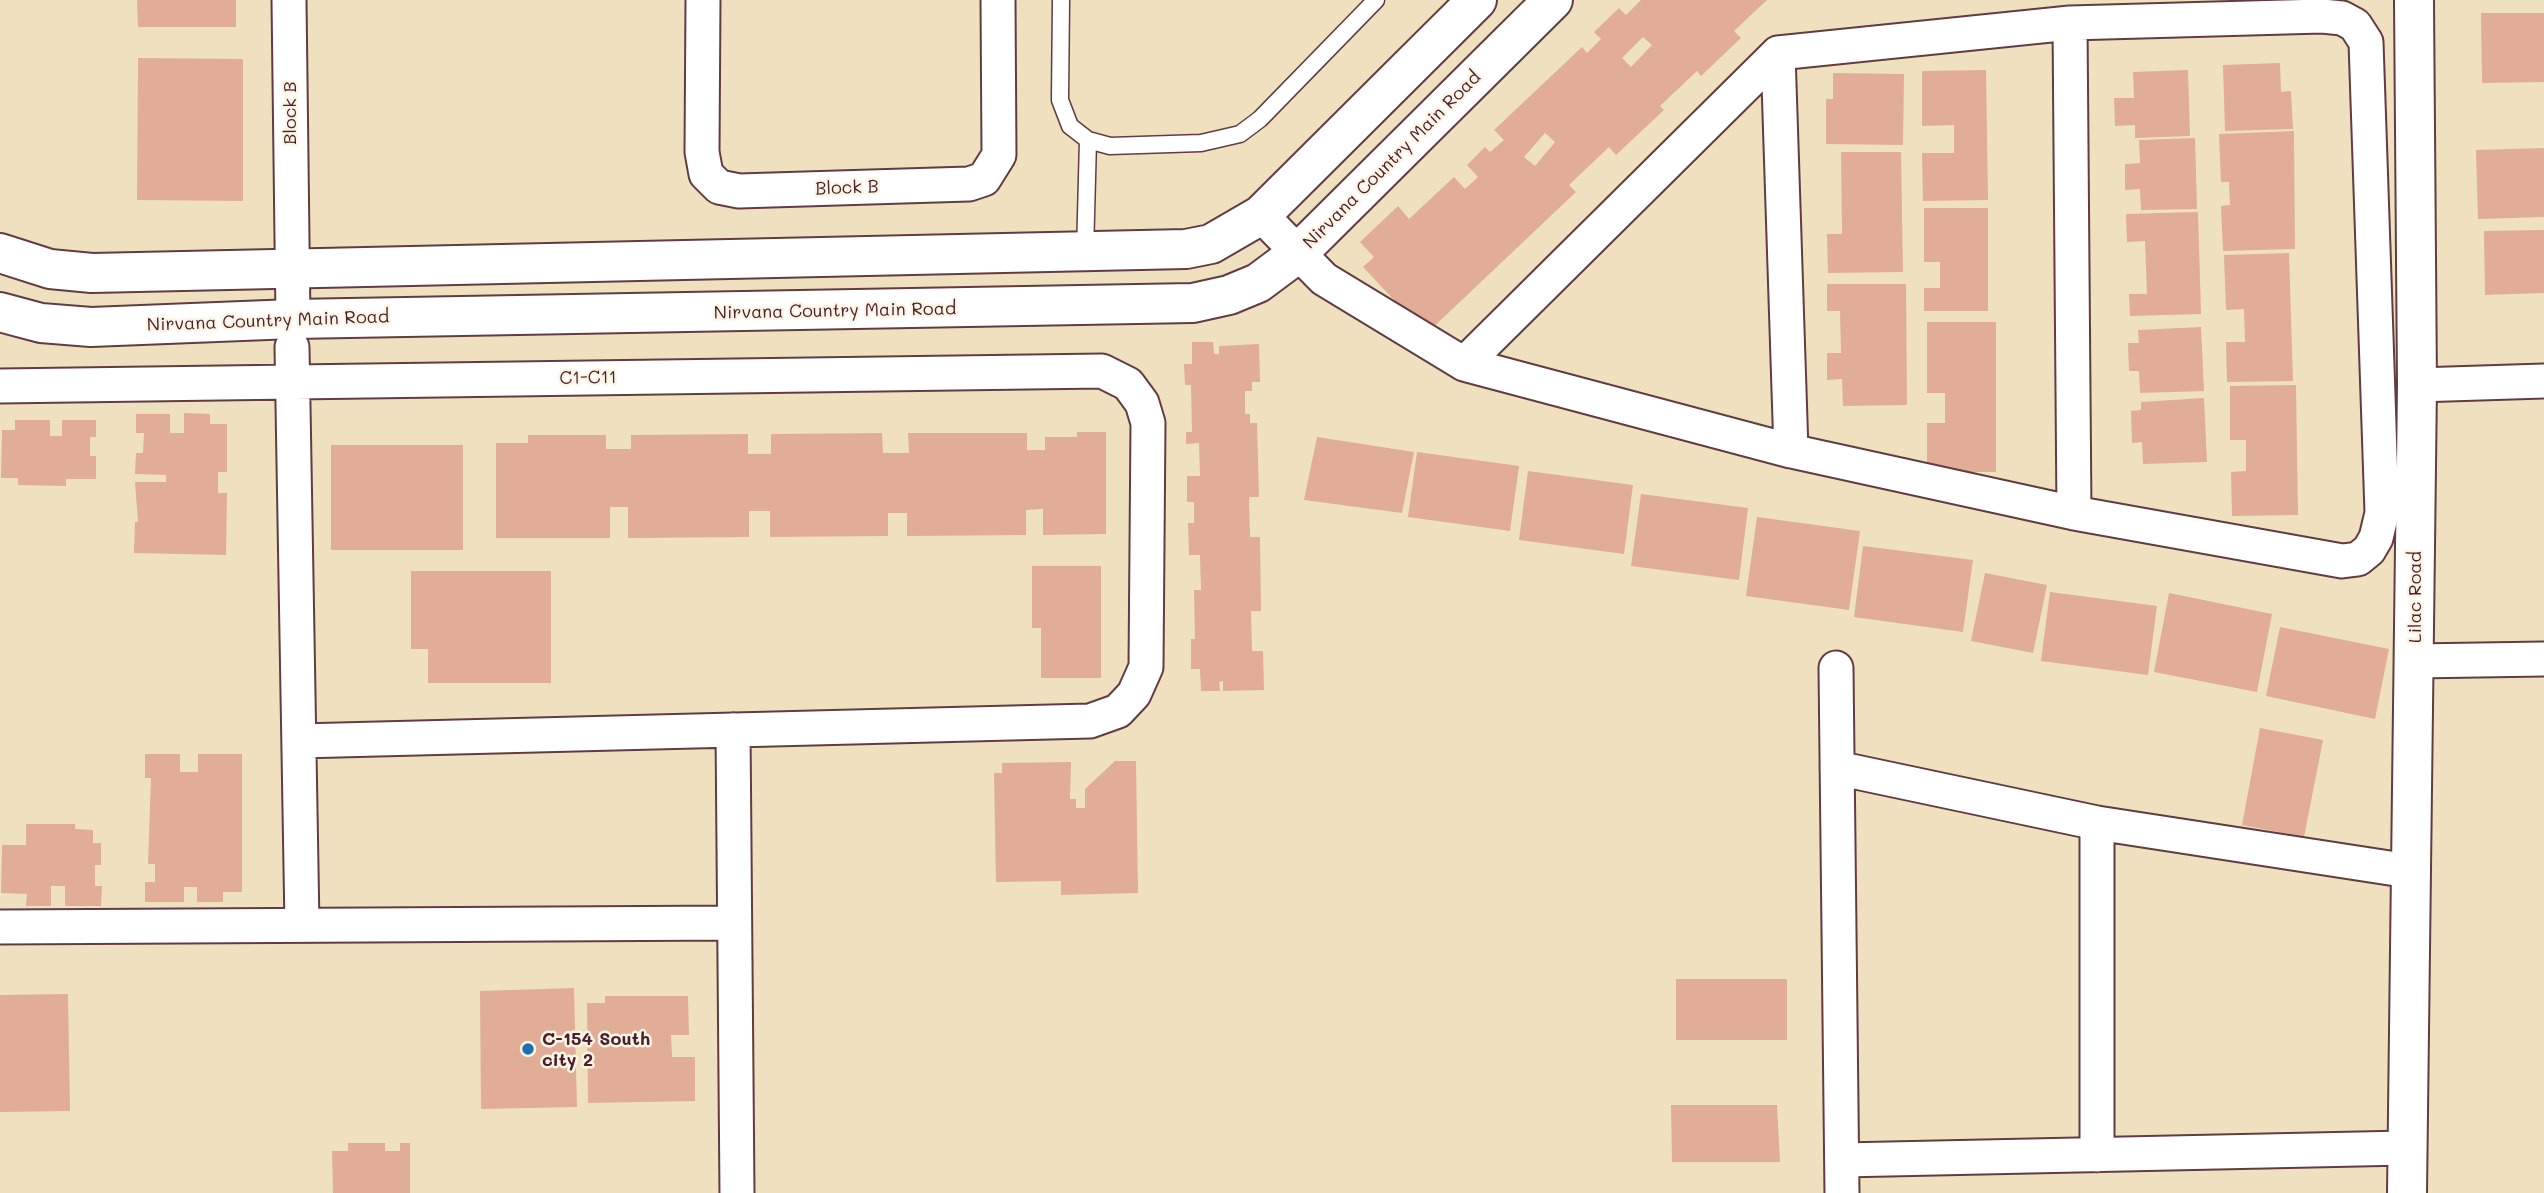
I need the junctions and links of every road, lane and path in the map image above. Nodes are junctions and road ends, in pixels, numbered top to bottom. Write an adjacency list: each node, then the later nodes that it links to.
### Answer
1 (289, 0): 16 (street, Block B)
2 (703, 0): 3 (street, Block B)
3 (998, 0)
4 (1061, 0): 11 (lane)
5 (1376, 0): 11 (lane)
6 (1477, 0): 12 (street)
7 (1553, 0): 15 (street, Nirvana Country Main Road)
8 (2414, 0): 22 (street, Lilac Road)
9 (2070, 23): 10 (street); 25 (street); 25 (street)
10 (1778, 53): 19 (street); 24 (street)
11 (1088, 140): 14 (lane)
12 (1262, 215): 14 (street); 15 (street)
13 (0, 253): 16 (street)
14 (1084, 253): 16 (street)
15 (1297, 254): 18 (street, Nirvana Country Main Road); 19 (street)
16 (292, 269): 18 (street, Block B)
17 (0, 312): 18 (street, Nirvana Country Main Road)
18 (293, 333): 21 (street, Block B)
19 (1464, 364): 24 (street)
20 (2544, 381): 22 (street)
21 (291, 382): 23 (street, C1-C11); 29 (street, C1-C11); 30 (street, Block B)
22 (2417, 385): 27 (street, Lilac Road)
23 (0, 386)
24 (1791, 451): 25 (street)
25 (2074, 513)
26 (2544, 659): 27 (street)
27 (2414, 661): 33 (street, Lilac Road)
28 (1836, 668): 31 (street)
29 (733, 730): 30 (street); 34 (street)
30 (299, 741): 35 (street, Block B)
31 (1837, 768): 32 (street); 39 (street)
32 (2097, 823): 33 (street); 38 (street)
33 (2409, 871): 37 (street, Lilac Road)
34 (734, 923): 35 (street); 40 (street)
35 (302, 925): 36 (street)
36 (0, 927)
37 (2406, 1148): 38 (street); 42 (street, Lilac Road)
38 (2097, 1155): 39 (street)
39 (1842, 1160): 41 (street)
40 (737, 1193)
41 (1842, 1193)
42 (2407, 1193)

